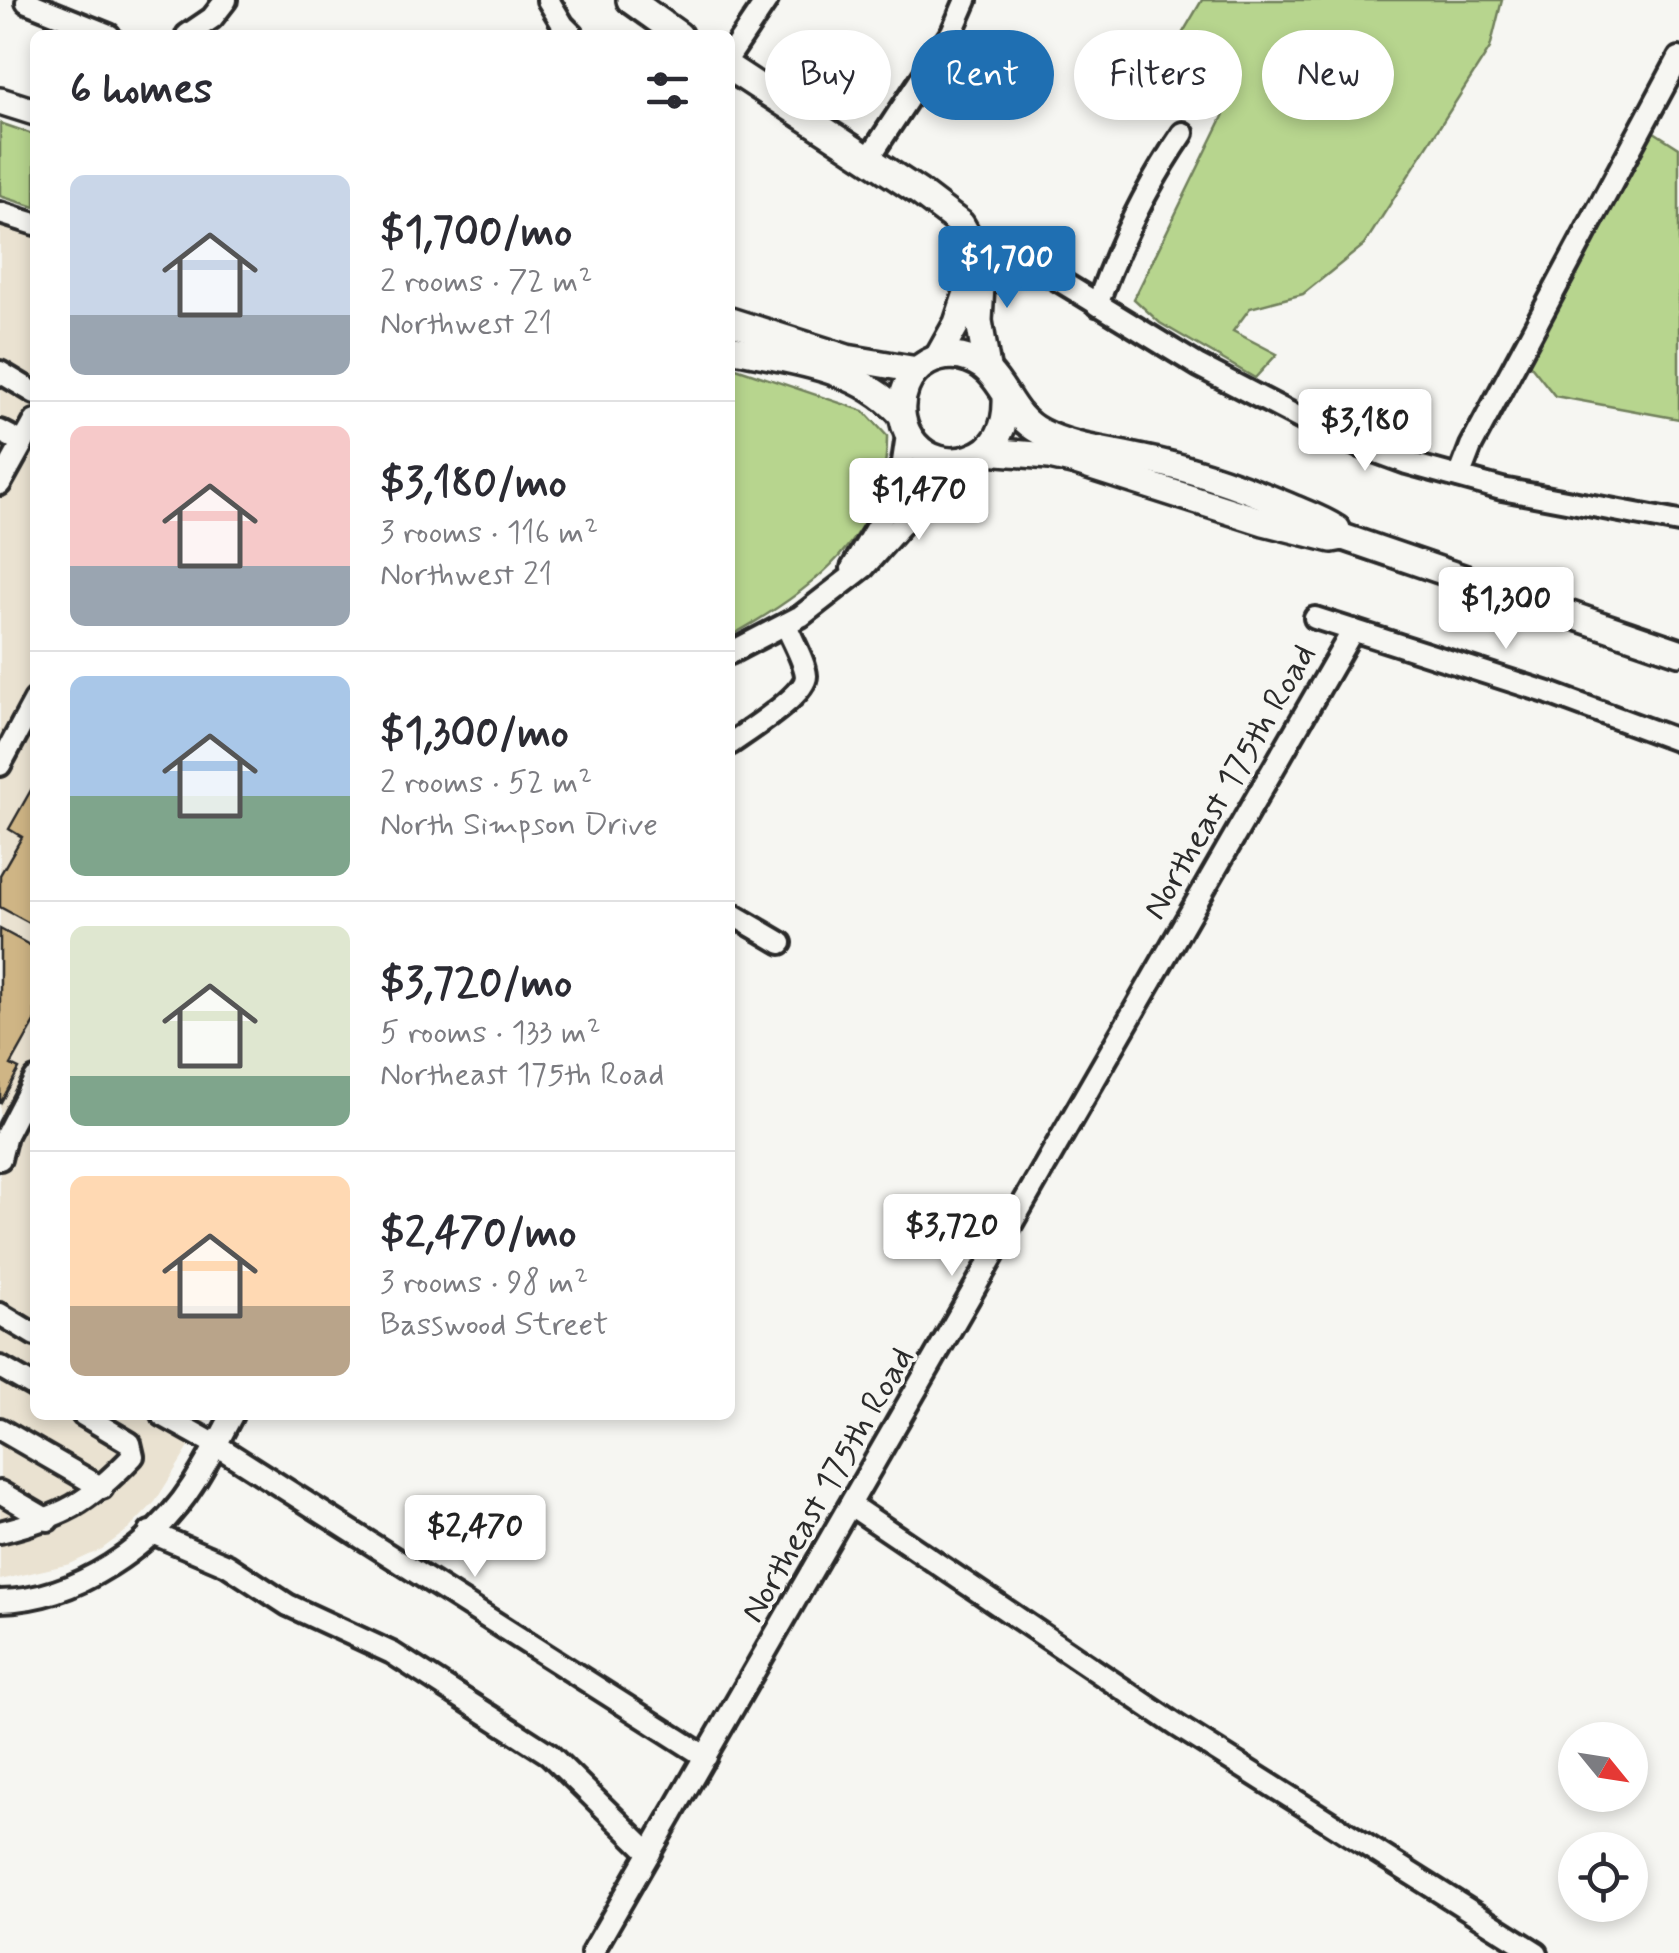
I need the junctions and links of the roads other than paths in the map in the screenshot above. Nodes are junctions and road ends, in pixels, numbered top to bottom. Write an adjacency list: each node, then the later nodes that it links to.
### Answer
1 (226, 0): 9 (street)
2 (548, 0): 10 (street)
3 (630, 0): 7 (main road)
4 (767, 0): 11 (street)
5 (966, 0): 17 (street)
6 (27, 2): 8 (street)
7 (651, 27)
8 (97, 30)
9 (194, 30)
10 (567, 30)
11 (735, 48)
12 (1679, 58): 35 (street)
13 (735, 71): 17 (main road)
14 (0, 101): 15 (main road)
15 (30, 110)
16 (1182, 134): 21 (street)
17 (869, 158): 20 (main road)
18 (0, 212): 19 (street)
19 (30, 222)
20 (976, 262): 21 (street); 24 (main road); 25 (main road)
21 (1097, 305): 35 (street)
22 (735, 323): 24 (main road)
23 (735, 349): 29 (main road)
24 (928, 363): 25 (main road); 29 (main road)
25 (987, 367): 28 (main road)
26 (0, 372): 27 (street)
27 (30, 390)
28 (1006, 398): 33 (main road); 38 (main road)
29 (904, 424): 34 (main road); 39 (street)
30 (0, 430): 32 (street)
31 (30, 431): 32 (street)
32 (23, 444): 36 (street)
33 (986, 450): 34 (main road); 38 (main road)
34 (952, 462): 39 (street)
35 (1459, 477): 37 (street)
36 (0, 484)
37 (1679, 522)
38 (1343, 537): 44 (main road)
39 (850, 575): 41 (street)
40 (1315, 618): 42 (street)
41 (786, 624): 43 (street); 46 (street)
42 (1353, 630): 47 (street); 64 (street, Northeast 175th Road)
43 (735, 650)
44 (1679, 652)
45 (30, 709): 48 (street)
46 (735, 740)
47 (1679, 742)
48 (0, 764)
49 (735, 916): 50 (street)
50 (781, 943)
51 (30, 1089): 52 (street)
52 (0, 1159)
53 (0, 1314): 54 (street)
54 (30, 1332)
55 (0, 1367): 56 (street)
56 (30, 1384)
57 (91, 1420): 62 (street)
58 (171, 1420): 61 (street)
59 (229, 1420): 61 (street)
60 (0, 1430): 62 (street)
61 (216, 1445): 67 (street); 69 (street)
62 (102, 1488): 65 (street)
63 (0, 1492): 65 (street)
64 (852, 1506): 69 (street, Northeast 175th Road); 72 (street)
65 (48, 1520): 66 (street)
66 (0, 1532)
67 (150, 1532): 68 (street); 70 (street)
68 (0, 1601)
69 (706, 1757): 70 (street, Northeast 175th Road)
70 (650, 1853): 71 (street, Northeast 175th Road)
71 (592, 1953)
72 (1538, 1953)

